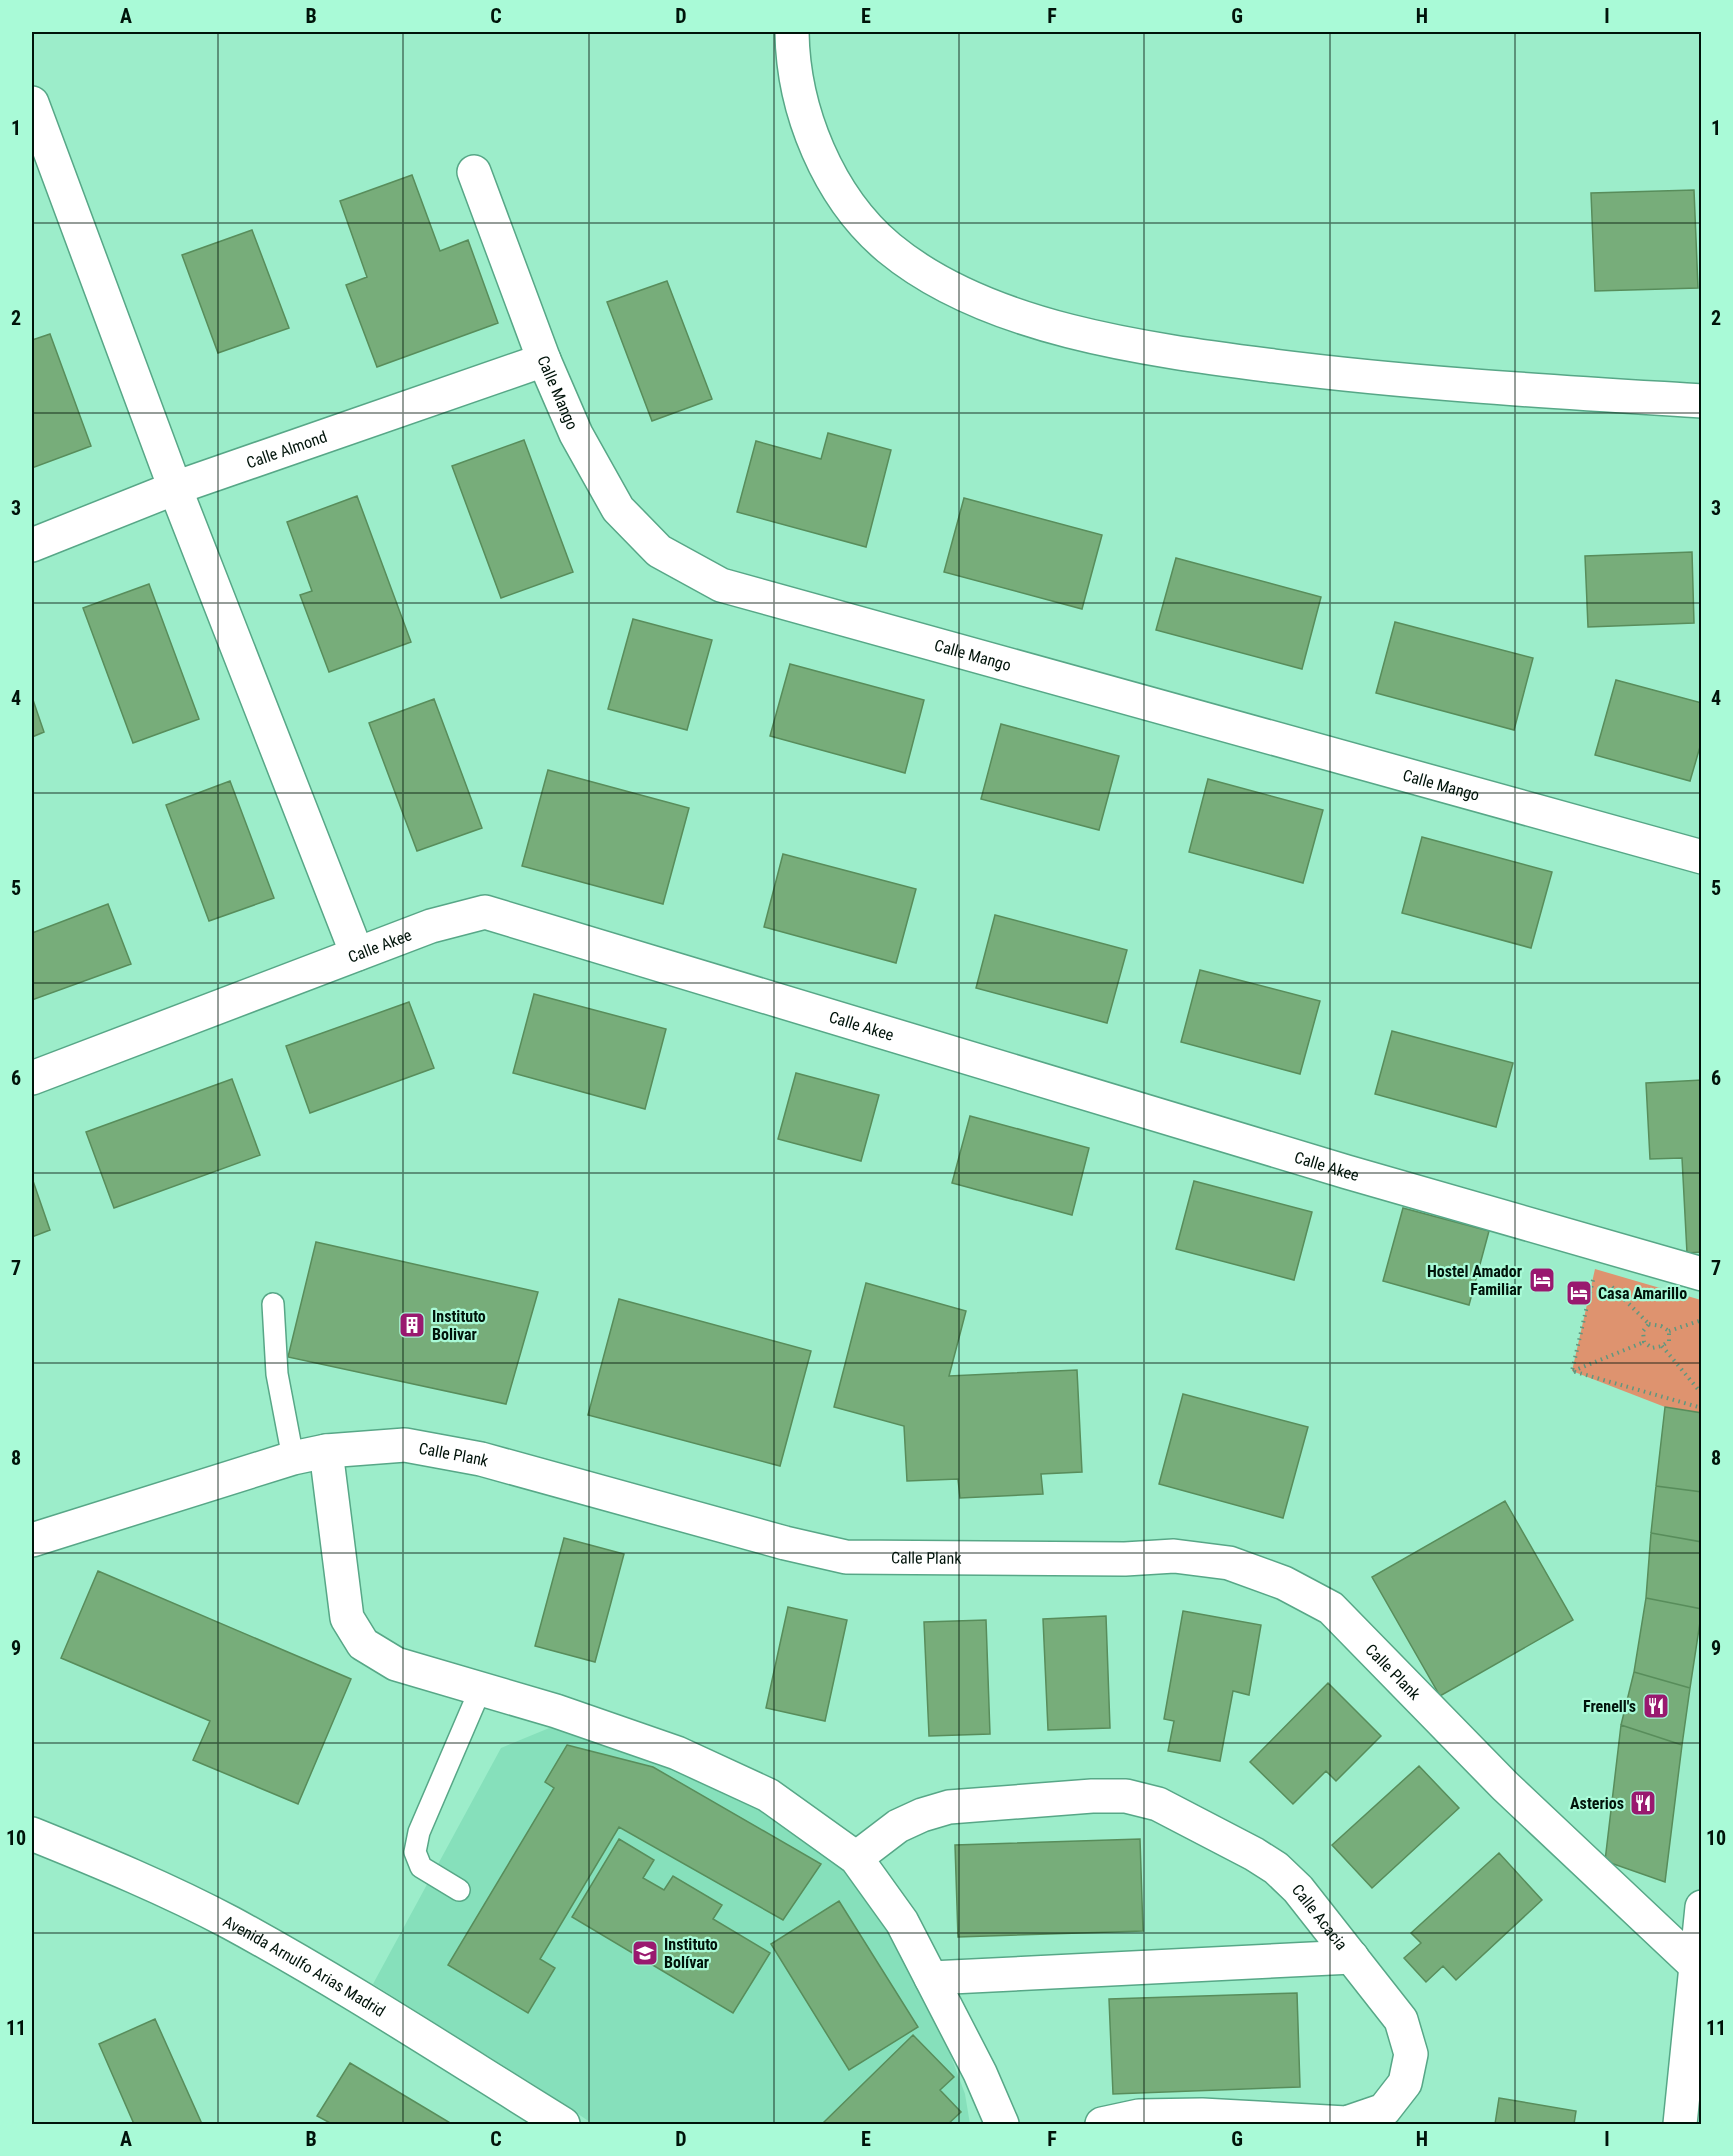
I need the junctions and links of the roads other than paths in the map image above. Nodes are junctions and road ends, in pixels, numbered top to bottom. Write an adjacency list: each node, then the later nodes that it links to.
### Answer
1 (792, 32): 5 (main road)
2 (32, 103): 6 (main road)
3 (474, 172): 4 (main road, Calle Mango)
4 (544, 360): 6 (main road, Calle Almond); 8 (main road, Calle Mango)
5 (1701, 401)
6 (175, 488): 7 (main road, Calle Almond); 9 (main road)
7 (32, 545)
8 (1701, 857)
9 (357, 954): 10 (main road, Calle Akee); 11 (main road, Calle Akee)
10 (32, 1078)
11 (1701, 1274)
12 (273, 1304): 14 (lane)
13 (326, 1451): 14 (main road, Calle Plank); 16 (main road); 22 (main road, Calle Plank)
14 (294, 1458): 15 (main road, Calle Plank)
15 (32, 1540)
16 (480, 1690): 18 (main road); 19 (lane)
17 (32, 1834): 24 (main road, Avenida Arnulfo Arias Madrid)
18 (856, 1858): 21 (main road, Calle Acacia); 23 (main road)
19 (459, 1890)
20 (1701, 1907): 22 (main road)
21 (1352, 1957): 23 (main road); 26 (main road, Calle Acacia)
22 (1695, 1965): 27 (main road)
23 (931, 1978): 25 (main road)
24 (563, 2124)
25 (1002, 2124)
26 (1102, 2124)
27 (1680, 2124)

